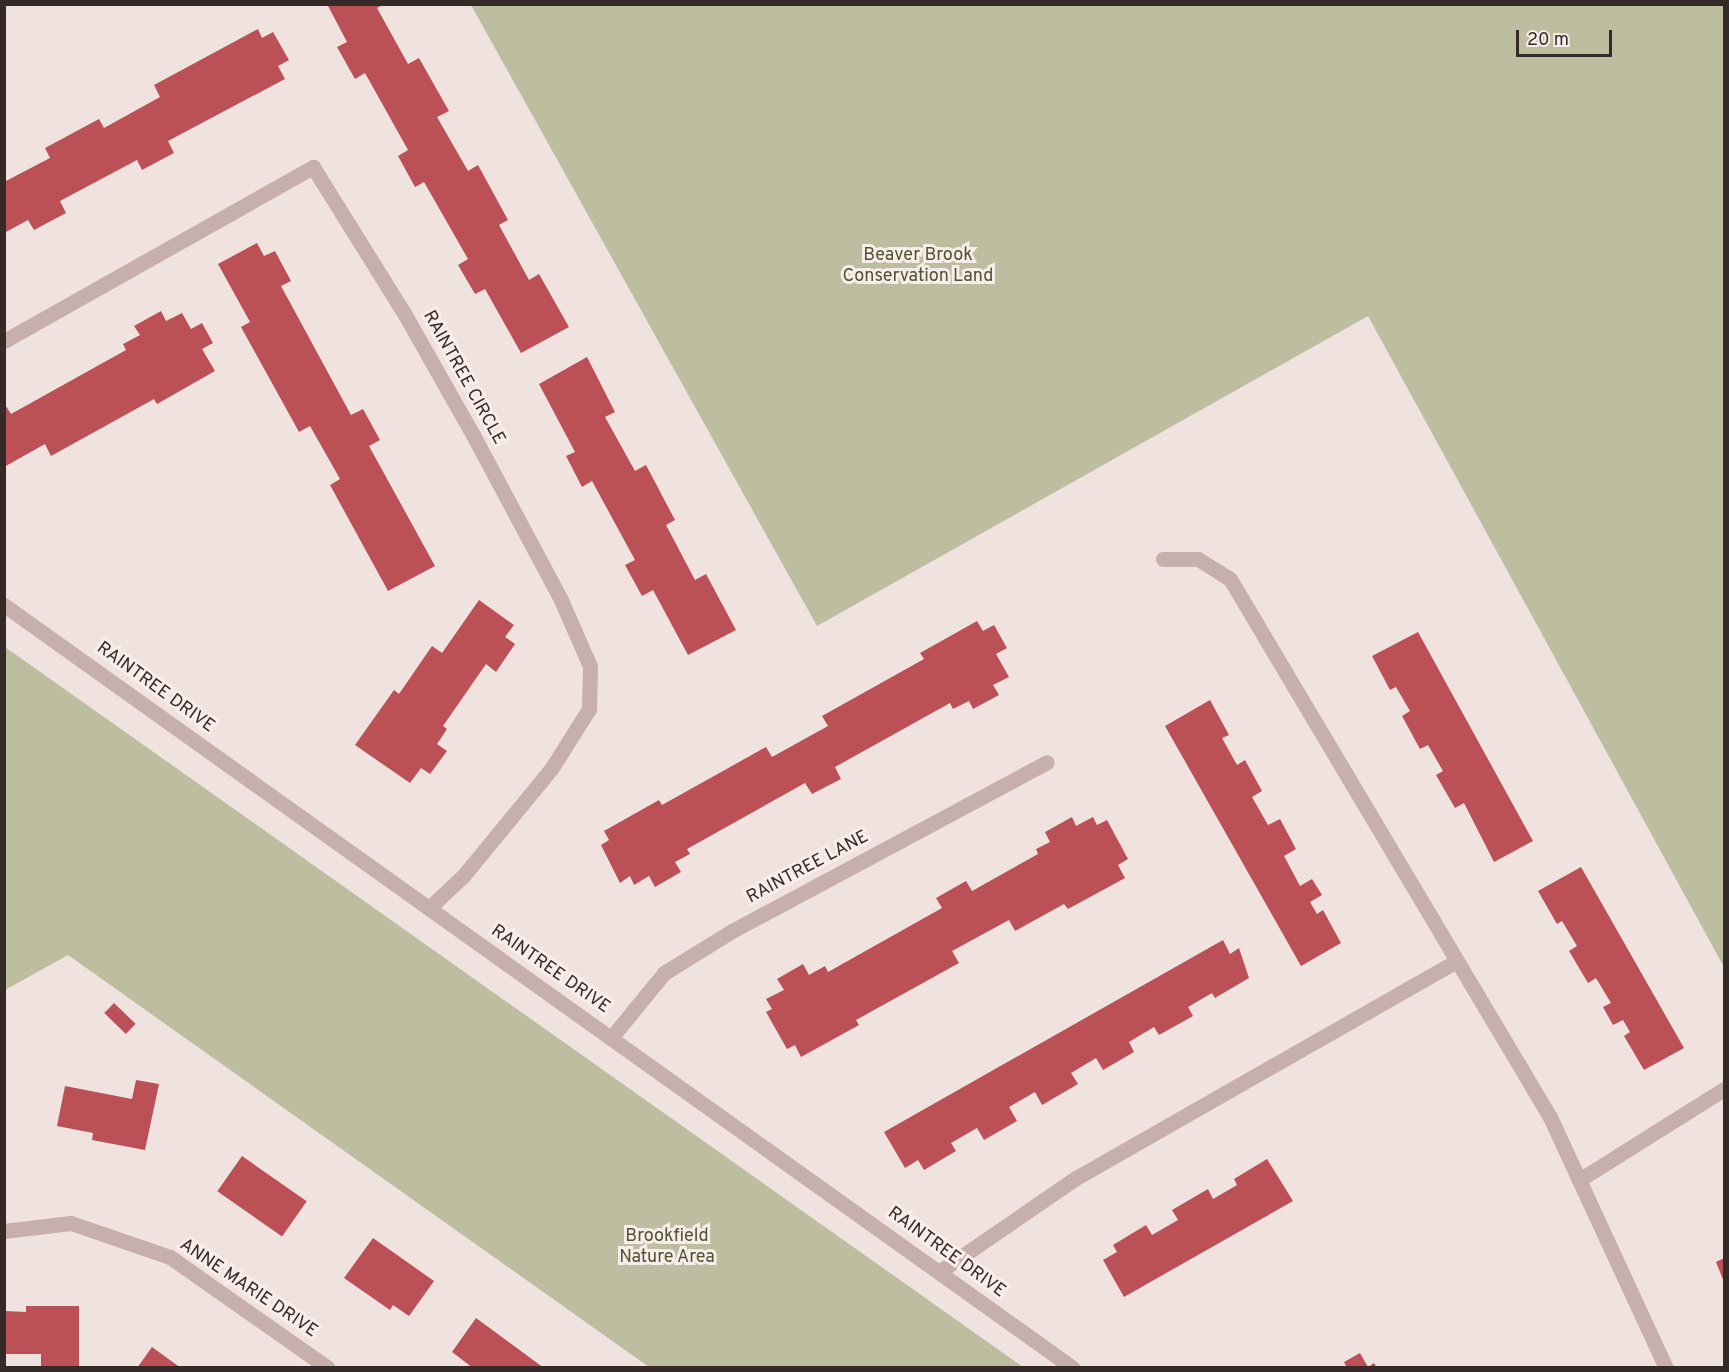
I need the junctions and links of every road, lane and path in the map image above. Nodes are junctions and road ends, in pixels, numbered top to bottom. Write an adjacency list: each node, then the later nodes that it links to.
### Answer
1 (4, 341): 5 (street, RAINTREE CIRCLE)
2 (1163, 559): 6 (street)
3 (4, 605): 5 (street, RAINTREE DRIVE)
4 (1047, 762): 7 (street, RAINTREE LANE)
5 (429, 908): 7 (street, RAINTREE DRIVE)
6 (1457, 961): 9 (street); 11 (street)
7 (611, 1038): 11 (street, RAINTREE DRIVE)
8 (1725, 1089): 9 (street)
9 (1579, 1180): 14 (street)
10 (4, 1230): 12 (street, ANNE MARIE DRIVE)
11 (939, 1272): 13 (street, RAINTREE DRIVE)
12 (328, 1368)
13 (1073, 1368)
14 (1666, 1368)

